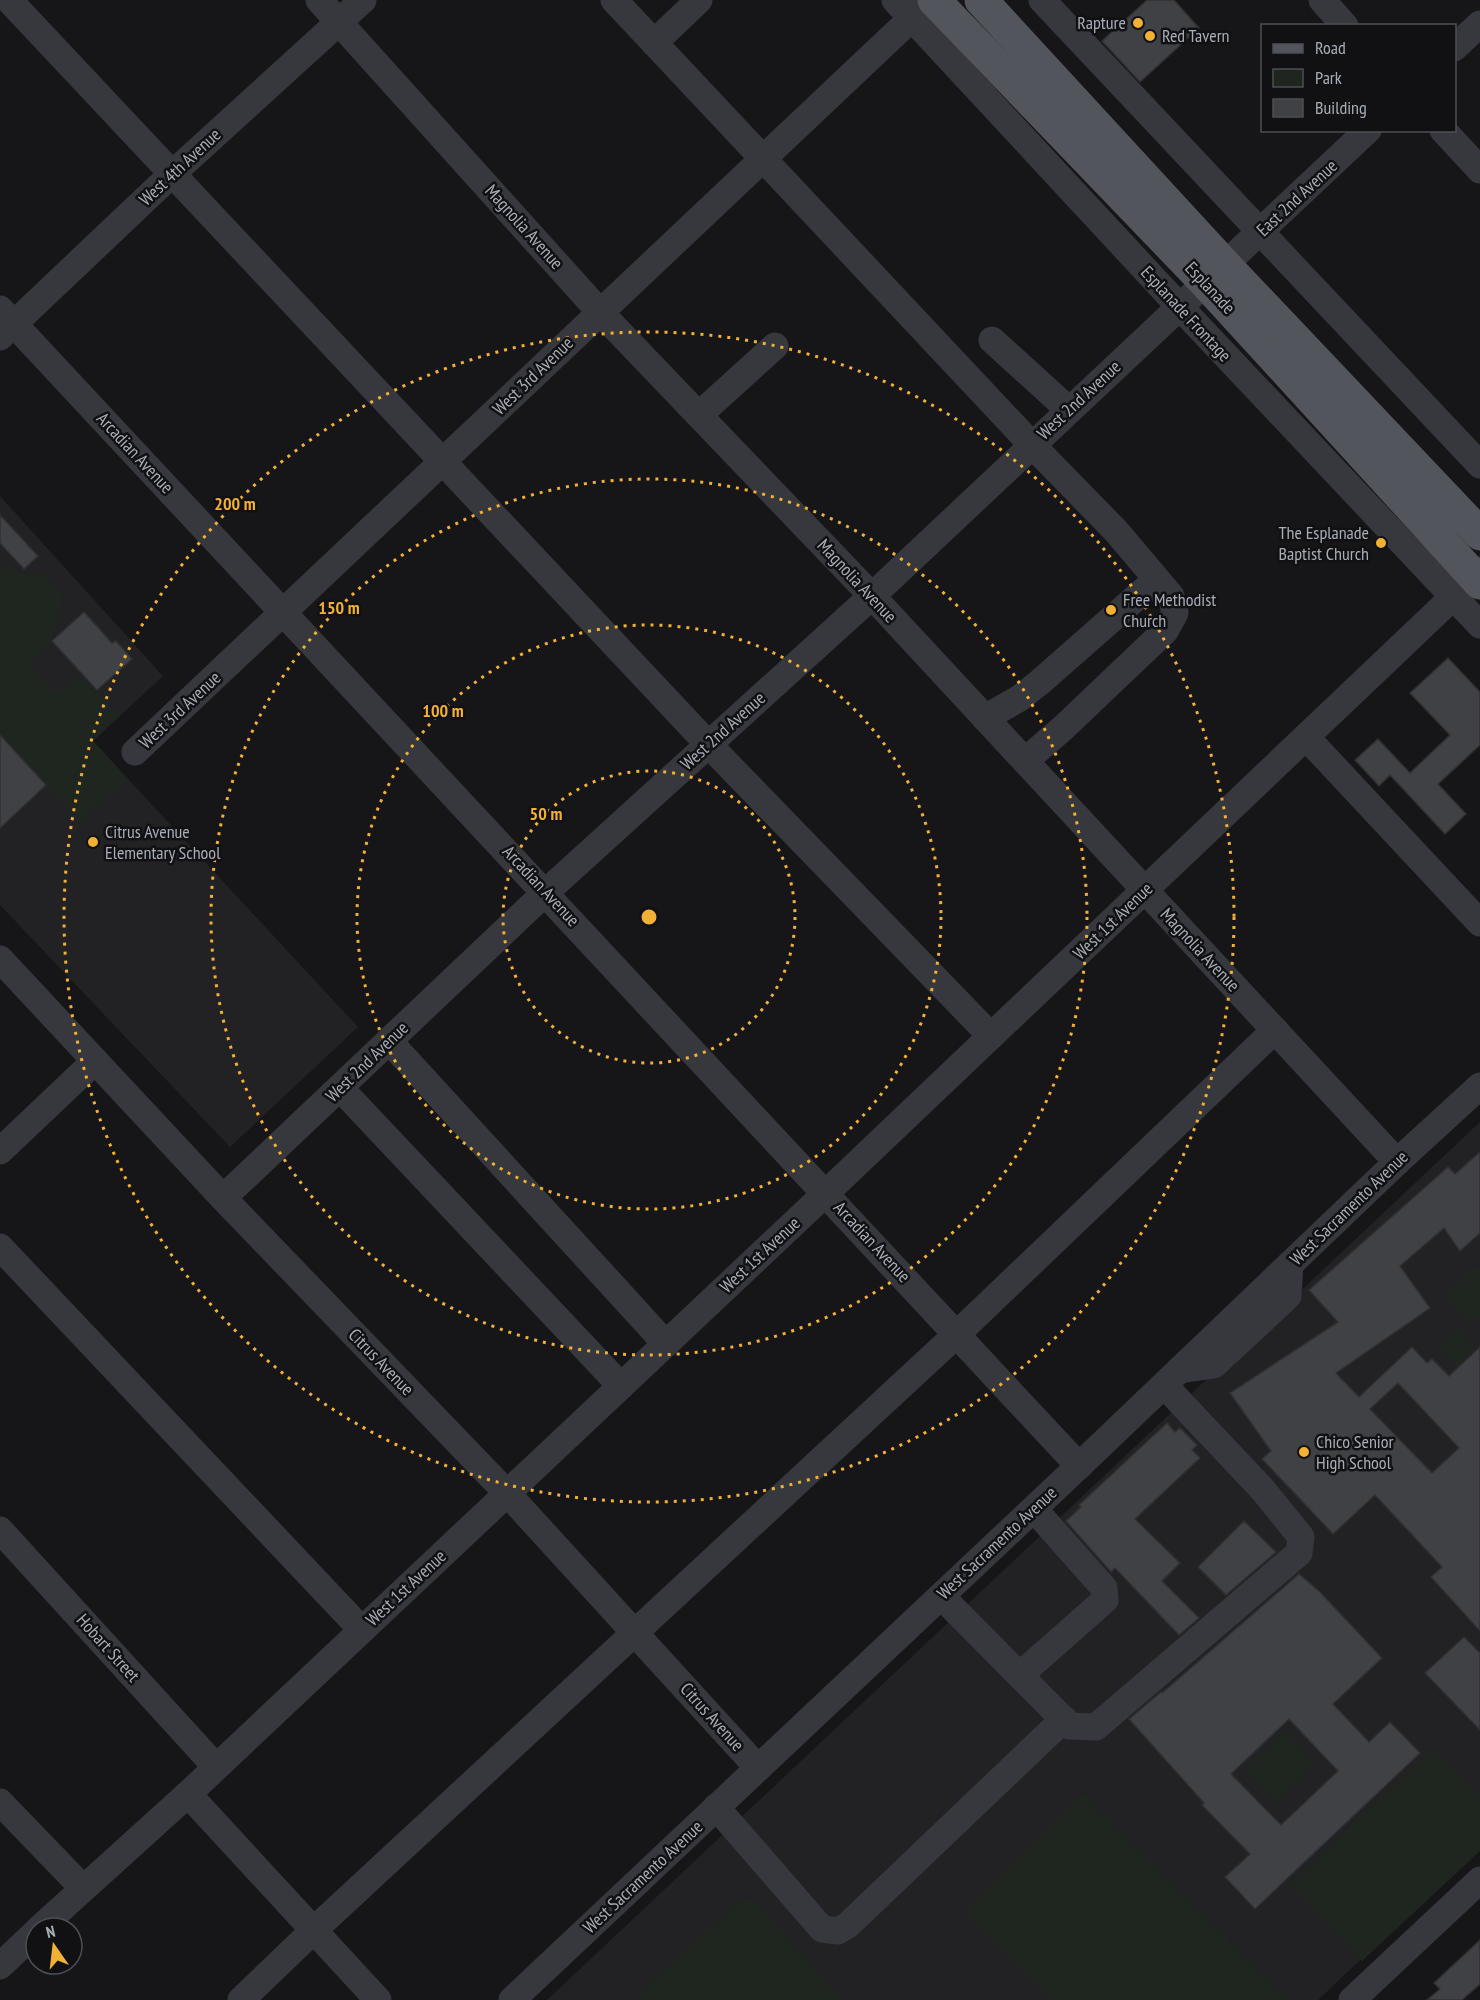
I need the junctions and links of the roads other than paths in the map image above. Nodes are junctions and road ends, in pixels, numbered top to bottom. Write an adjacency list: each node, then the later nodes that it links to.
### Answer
1 (9, 0): 19 (street)
2 (319, 0): 10 (street, Magnolia Avenue)
3 (363, 0): 10 (street, West 4th Avenue)
4 (614, 0): 13 (street)
5 (699, 0): 13 (street)
6 (981, 0): 21 (main road, Esplanade)
7 (1042, 0): 20 (street)
8 (1322, 0): 11 (street)
9 (918, 5): 17 (street, West 3rd Avenue); 21 (main road, Esplanade); 22 (street, Esplanade Frontage)
10 (340, 21): 19 (street, West 4th Avenue); 23 (street, Magnolia Avenue)
11 (1343, 24)
12 (1480, 24): 14 (street)
13 (654, 43): 17 (street)
14 (1456, 47)
15 (1366, 132): 20 (street, East 2nd Avenue)
16 (1445, 132): 18 (street)
17 (763, 158): 23 (street, West 3rd Avenue); 29 (street)
18 (1480, 170)
19 (172, 174): 24 (street, West 4th Avenue); 30 (street)
20 (1261, 233): 21 (street, East 2nd Avenue); 31 (street)
21 (1214, 273): 22 (street, West 2nd Avenue); 32 (main road, Esplanade); 34 (main road, Esplanade)
22 (1179, 306): 27 (street, West 2nd Avenue); 34 (street, Esplanade Frontage)
23 (600, 312): 28 (street, Magnolia Avenue); 30 (street, West 3rd Avenue)
24 (5, 323): 36 (street, Arcadian Avenue)
25 (992, 340): 27 (street)
26 (775, 346): 28 (street)
27 (1069, 410): 29 (street, West 2nd Avenue)
28 (699, 415): 35 (street, Magnolia Avenue)
29 (1032, 445): 33 (street); 35 (street, West 2nd Avenue)
30 (443, 462): 36 (street, West 3rd Avenue); 40 (street)
31 (1480, 465)
32 (1480, 534)
33 (1156, 580): 38 (street); 42 (street)
34 (1472, 581): 37 (street, Esplanade Frontage); 39 (street, West 1st Avenue)
35 (872, 596): 38 (street, Magnolia Avenue); 40 (street, West 2nd Avenue)
36 (284, 612): 41 (street, West 3rd Avenue); 44 (street, Arcadian Avenue)
37 (1480, 625)
38 (985, 718): 42 (street, Magnolia Avenue)
39 (1306, 737): 43 (street, West 1st Avenue); 45 (street)
40 (709, 745): 44 (street, West 2nd Avenue); 48 (street)
41 (135, 752)
42 (1024, 761): 43 (street, Magnolia Avenue)
43 (1145, 890): 47 (street, Magnolia Avenue); 48 (street, West 1st Avenue)
44 (546, 892): 49 (street, West 2nd Avenue); 55 (street, Arcadian Avenue)
45 (1480, 923)
46 (0, 959): 50 (street, Citrus Avenue)
47 (1275, 1030): 54 (street, Magnolia Avenue); 58 (street)
48 (991, 1036): 55 (street, West 1st Avenue)
49 (389, 1041): 52 (street, West 2nd Avenue); 59 (street)
50 (95, 1061): 53 (street); 56 (street, Citrus Avenue)
51 (1480, 1086): 54 (street, West Sacramento Avenue)
52 (340, 1088): 56 (street, West 2nd Avenue); 61 (street)
53 (0, 1151)
54 (1397, 1162): 60 (street, West Sacramento Avenue)
55 (826, 1193): 58 (street, Arcadian Avenue); 59 (street, West 1st Avenue)
56 (223, 1198): 63 (street, Citrus Avenue)
57 (0, 1247): 67 (street)
58 (957, 1334): 62 (street, Arcadian Avenue); 68 (street)
59 (666, 1344): 61 (street, West 1st Avenue)
60 (1172, 1378): 62 (street, West Sacramento Avenue); 70 (street)
61 (621, 1386): 63 (street, West 1st Avenue)
62 (1079, 1466): 64 (street, West Sacramento Avenue)
63 (507, 1493): 67 (street, West 1st Avenue); 68 (street, Citrus Avenue)
64 (1034, 1509): 66 (street, West Sacramento Avenue); 69 (street)
65 (0, 1530): 71 (street, Hobart Street)
66 (941, 1596): 69 (street); 72 (street, West Sacramento Avenue)
67 (362, 1630): 71 (street, West 1st Avenue)
68 (635, 1632): 72 (street, Citrus Avenue); 79 (street)
69 (1020, 1676): 70 (street)
70 (1067, 1722): 75 (street)
71 (216, 1767): 73 (street, West 1st Avenue)
72 (758, 1768): 75 (street, West Sacramento Avenue)
73 (188, 1794): 77 (street, West 1st Avenue); 79 (street)
74 (0, 1802): 77 (street)
75 (716, 1807): 84 (street, West Sacramento Avenue)
76 (1480, 1880): 85 (street)
77 (83, 1888): 78 (street, West 1st Avenue)
78 (53, 1916)
79 (314, 1930): 82 (street); 83 (street)
80 (24, 1943): 81 (street)
81 (0, 1966)
82 (241, 2000)
83 (378, 2000)
84 (512, 2000)
85 (1352, 2000)

